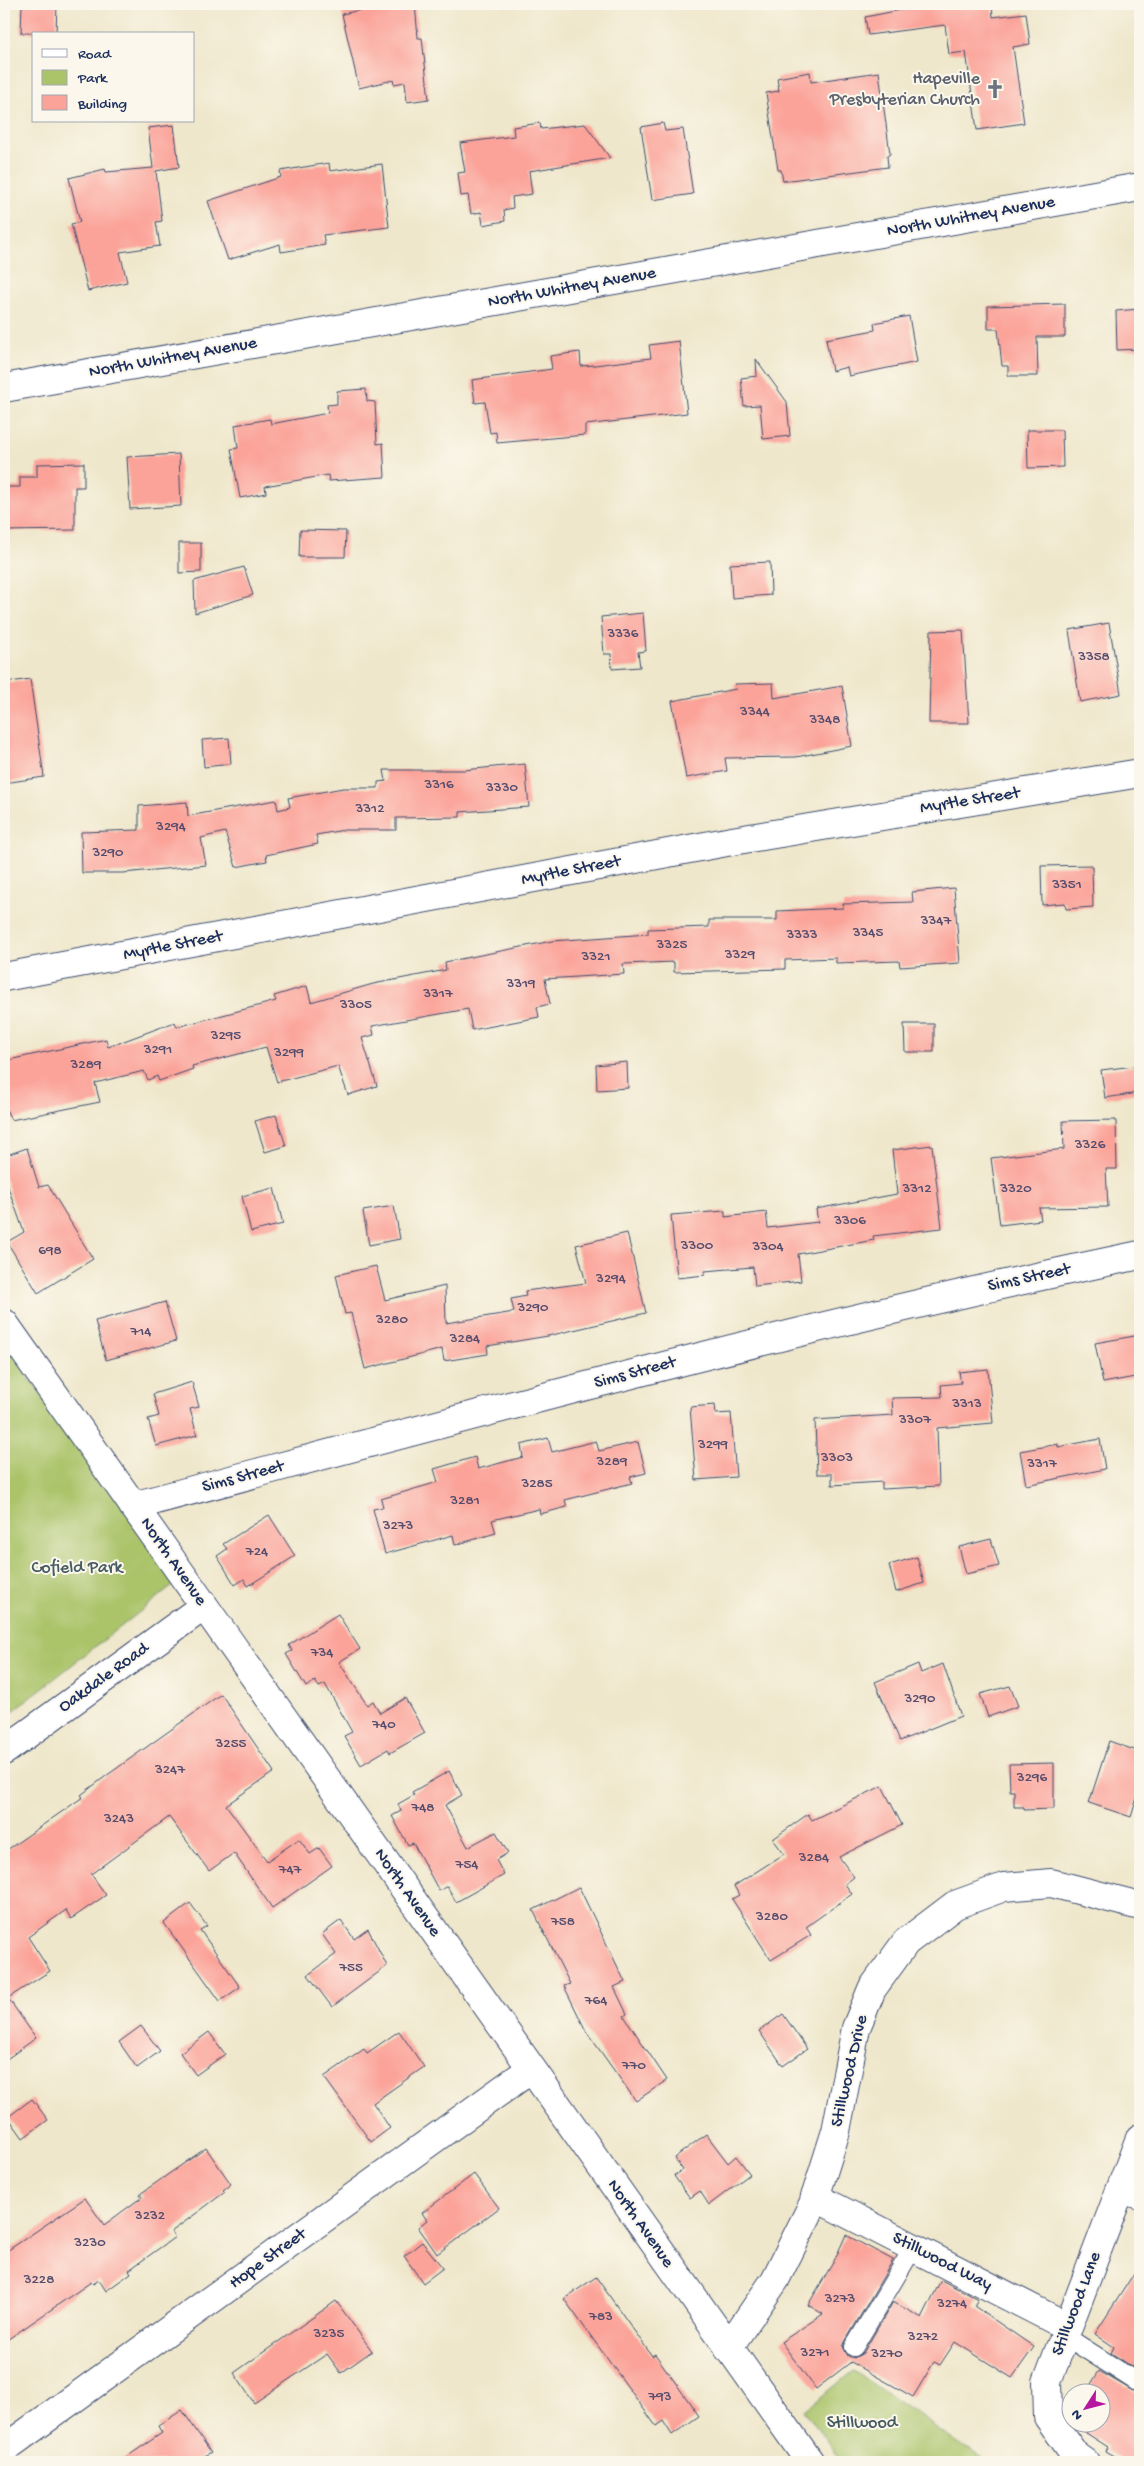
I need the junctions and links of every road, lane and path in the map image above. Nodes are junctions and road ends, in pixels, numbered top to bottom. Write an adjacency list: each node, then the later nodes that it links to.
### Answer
1 (1140, 187): 2 (street, North Whitney Avenue)
2 (4, 388)
3 (1140, 773): 4 (street, Myrtle Street)
4 (4, 978)
5 (1140, 1255): 7 (street, Sims Street)
6 (4, 1323): 7 (street, North Avenue)
7 (133, 1506): 8 (street, North Avenue)
8 (204, 1606): 9 (street, Oakdale Road); 11 (street, North Avenue)
9 (4, 1751)
10 (1140, 1906): 13 (street, Stillwood Drive)
11 (531, 2070): 18 (street, North Avenue); 20 (street, Hope Street)
12 (1140, 2138): 14 (street, Stillwood Lane)
13 (815, 2197): 15 (street, Stillwood Way); 18 (street, Stillwood Drive)
14 (1130, 2197): 16 (street, Stillwood Lane)
15 (913, 2248): 16 (street, Stillwood Way); 17 (lane)
16 (1066, 2332): 19 (lane); 22 (street, Stillwood Lane)
17 (854, 2347)
18 (728, 2348): 21 (street, North Avenue)
19 (1140, 2384)
20 (4, 2449)
21 (810, 2462)
22 (1085, 2462)

